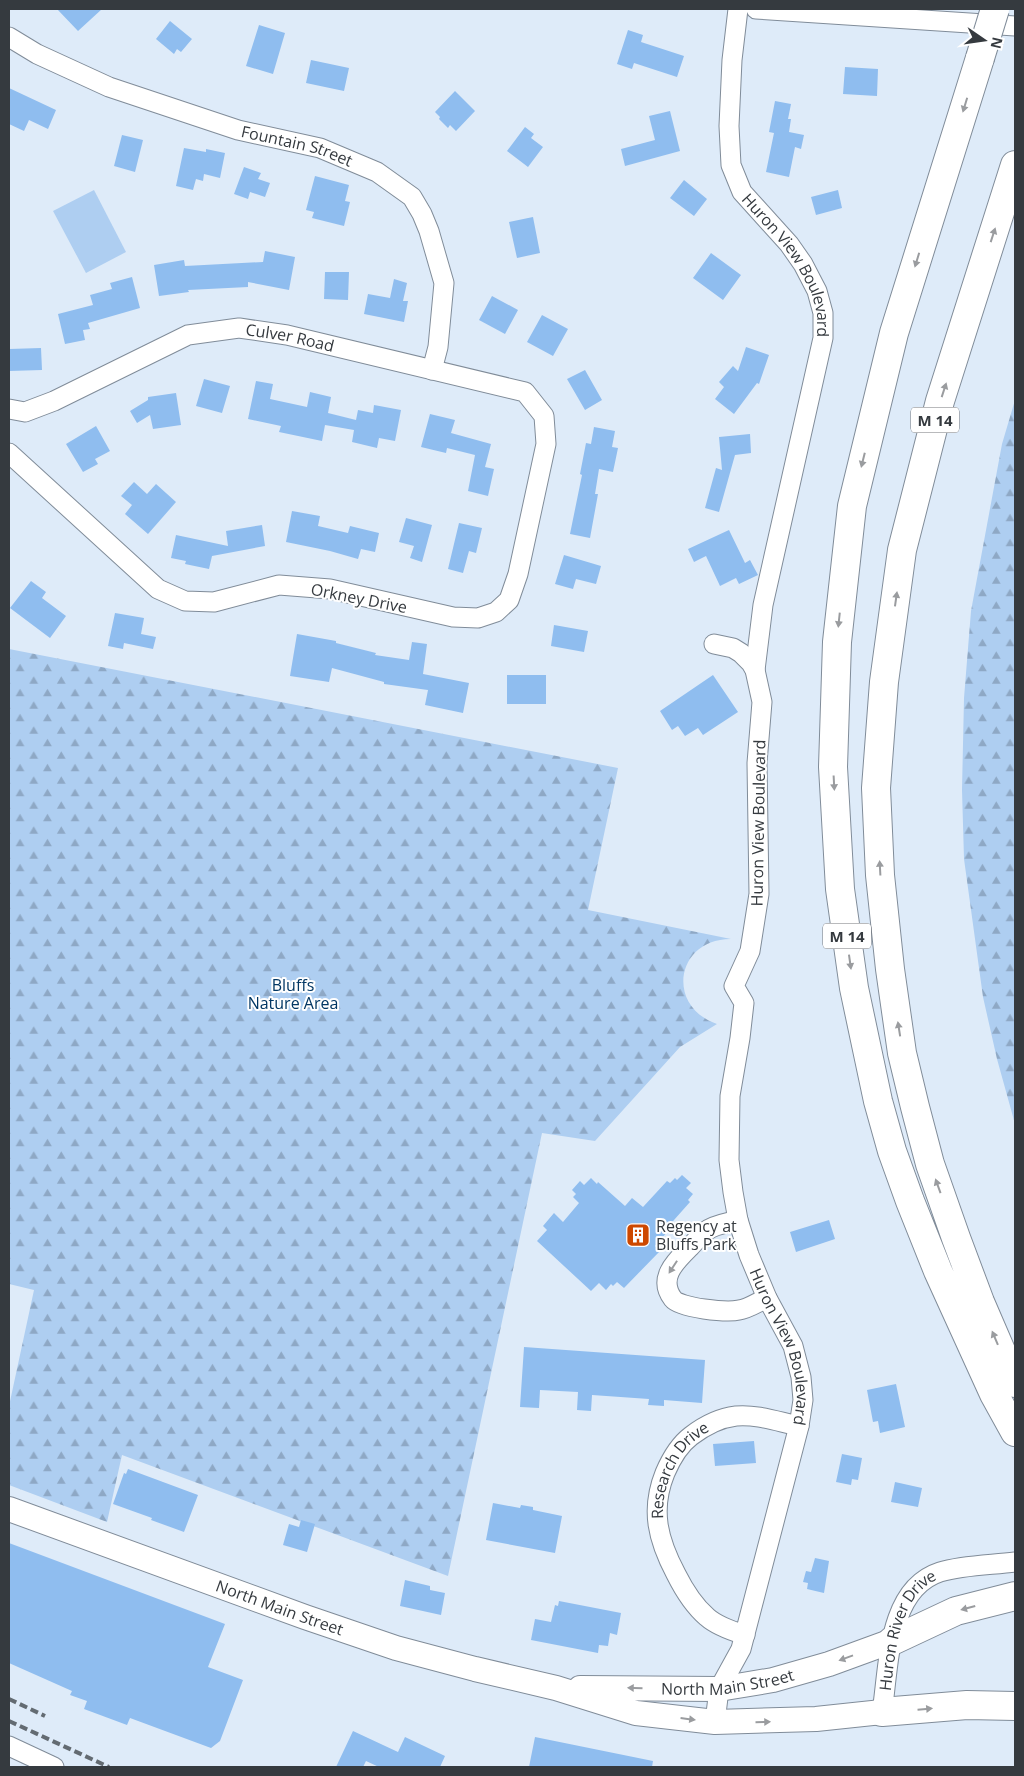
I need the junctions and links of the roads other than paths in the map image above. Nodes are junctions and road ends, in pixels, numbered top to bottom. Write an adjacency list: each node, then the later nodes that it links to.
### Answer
1 (738, 9): 12 (street, Huron View Boulevard)
2 (756, 9): 4 (street)
3 (995, 9): 17 (highway, M 14, one-way to 17, bridge)
4 (1015, 26)
5 (9, 37): 7 (street, Fountain Street)
6 (1015, 165): 15 (highway, M 14, one-way to 6)
7 (432, 370): 8 (street, Culver Road); 9 (street, Culver Road)
8 (9, 409)
9 (546, 444): 10 (street, Orkney Drive)
10 (9, 453)
11 (714, 644): 12 (street)
12 (755, 670): 13 (street, Huron View Boulevard)
13 (738, 1220): 14 (street, Huron View Boulevard); 14 (street, one-way to 14)
14 (767, 1298): 16 (street, Huron View Boulevard)
15 (1015, 1383)
16 (799, 1426): 21 (street, Huron View Boulevard); 21 (street, Research Drive)
17 (1015, 1432)
18 (9, 1509): 23 (main road, North Main Street)
19 (1015, 1562): 22 (street, Huron River Drive)
20 (1015, 1596): 22 (highway, one-way to 22)
21 (745, 1635): 24 (street, Huron View Boulevard)
22 (892, 1641): 24 (main road, North Main Street, one-way to 24); 26 (street, Huron River Drive)
23 (556, 1688): 24 (main road, North Main Street, one-way to 23); 27 (main road, North Main Street, one-way to 27)
24 (718, 1689): 27 (street, Huron View Boulevard)
25 (1015, 1706): 26 (highway, one-way to 25)
26 (882, 1712): 27 (main road, North Main Street, one-way to 26)
27 (715, 1722)
28 (9, 1746): 29 (street)
29 (54, 1767)

